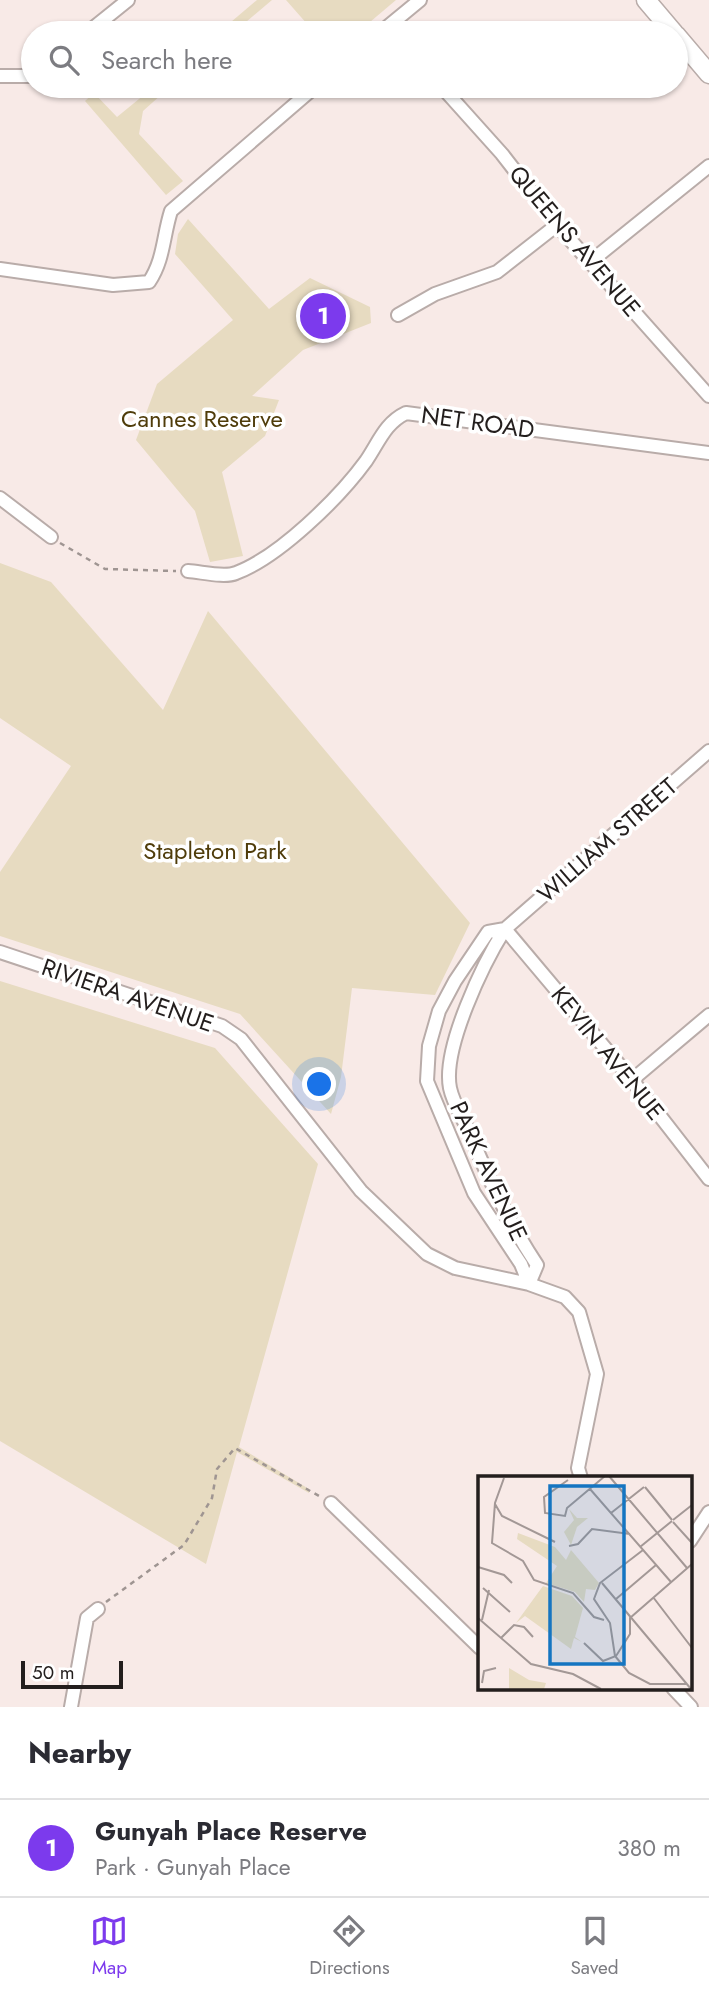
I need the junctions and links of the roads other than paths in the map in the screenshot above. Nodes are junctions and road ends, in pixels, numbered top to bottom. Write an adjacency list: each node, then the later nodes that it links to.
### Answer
1 (128, 0): 4 (street)
2 (420, 0): 5 (street)
3 (646, 0): 6 (street)
4 (102, 21)
5 (401, 21)
6 (664, 21)
7 (688, 49): 8 (street)
8 (709, 74)
9 (0, 76): 10 (street)
10 (21, 76)
11 (301, 98): 16 (street)
12 (452, 98): 14 (street, QUEENS AVENUE)
13 (709, 166): 15 (street)
14 (557, 225): 15 (street, QUEENS AVENUE); 17 (street)
15 (590, 261): 18 (street, QUEENS AVENUE)
16 (0, 269)
17 (398, 315)
18 (709, 396)
19 (709, 453): 22 (street, NET ROAD)
20 (0, 498): 21 (street)
21 (51, 537)
22 (188, 571)
23 (709, 751): 24 (street, WILLIAM STREET)
24 (505, 929): 27 (street, KEVIN AVENUE); 29 (street, PARK AVENUE); 29 (street, PARK AVENUE)
25 (0, 952): 29 (street, RIVIERA AVENUE)
26 (709, 1015): 27 (street)
27 (632, 1080): 28 (street, KEVIN AVENUE)
28 (709, 1179)
29 (529, 1284): 30 (street)
30 (580, 1476)
31 (331, 1503): 35 (street)
32 (709, 1512): 33 (street)
33 (692, 1538)
34 (98, 1609): 37 (street)
35 (478, 1646)
36 (674, 1689): 38 (street)
37 (71, 1707)
38 (691, 1707)

